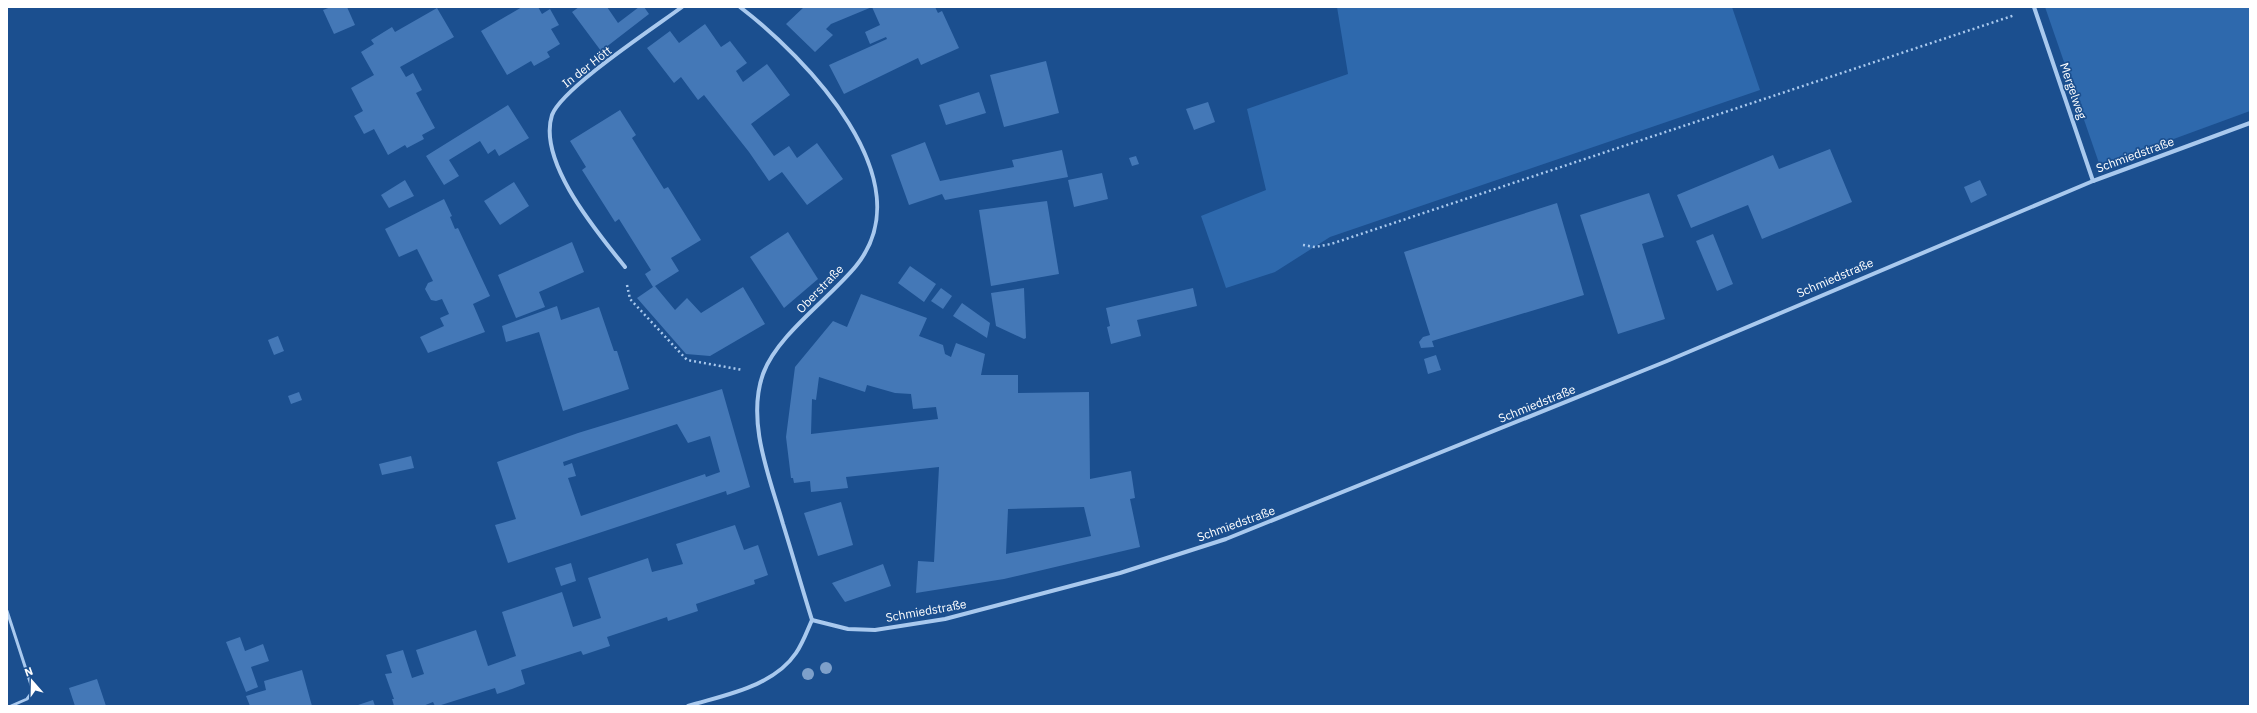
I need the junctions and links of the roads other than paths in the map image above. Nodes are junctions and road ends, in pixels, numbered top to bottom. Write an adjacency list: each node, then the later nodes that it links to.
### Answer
1 (682, 7): 6 (street, In der Hött)
2 (740, 7): 8 (street, Oberstraße)
3 (2034, 8): 5 (street, Mergelweg)
4 (2250, 123): 5 (street, Schmiedstraße)
5 (2092, 181): 8 (street, Schmiedstraße)
6 (625, 267)
7 (7, 611): 9 (lane)
8 (812, 620): 10 (street)
9 (10, 706)
10 (688, 706)

